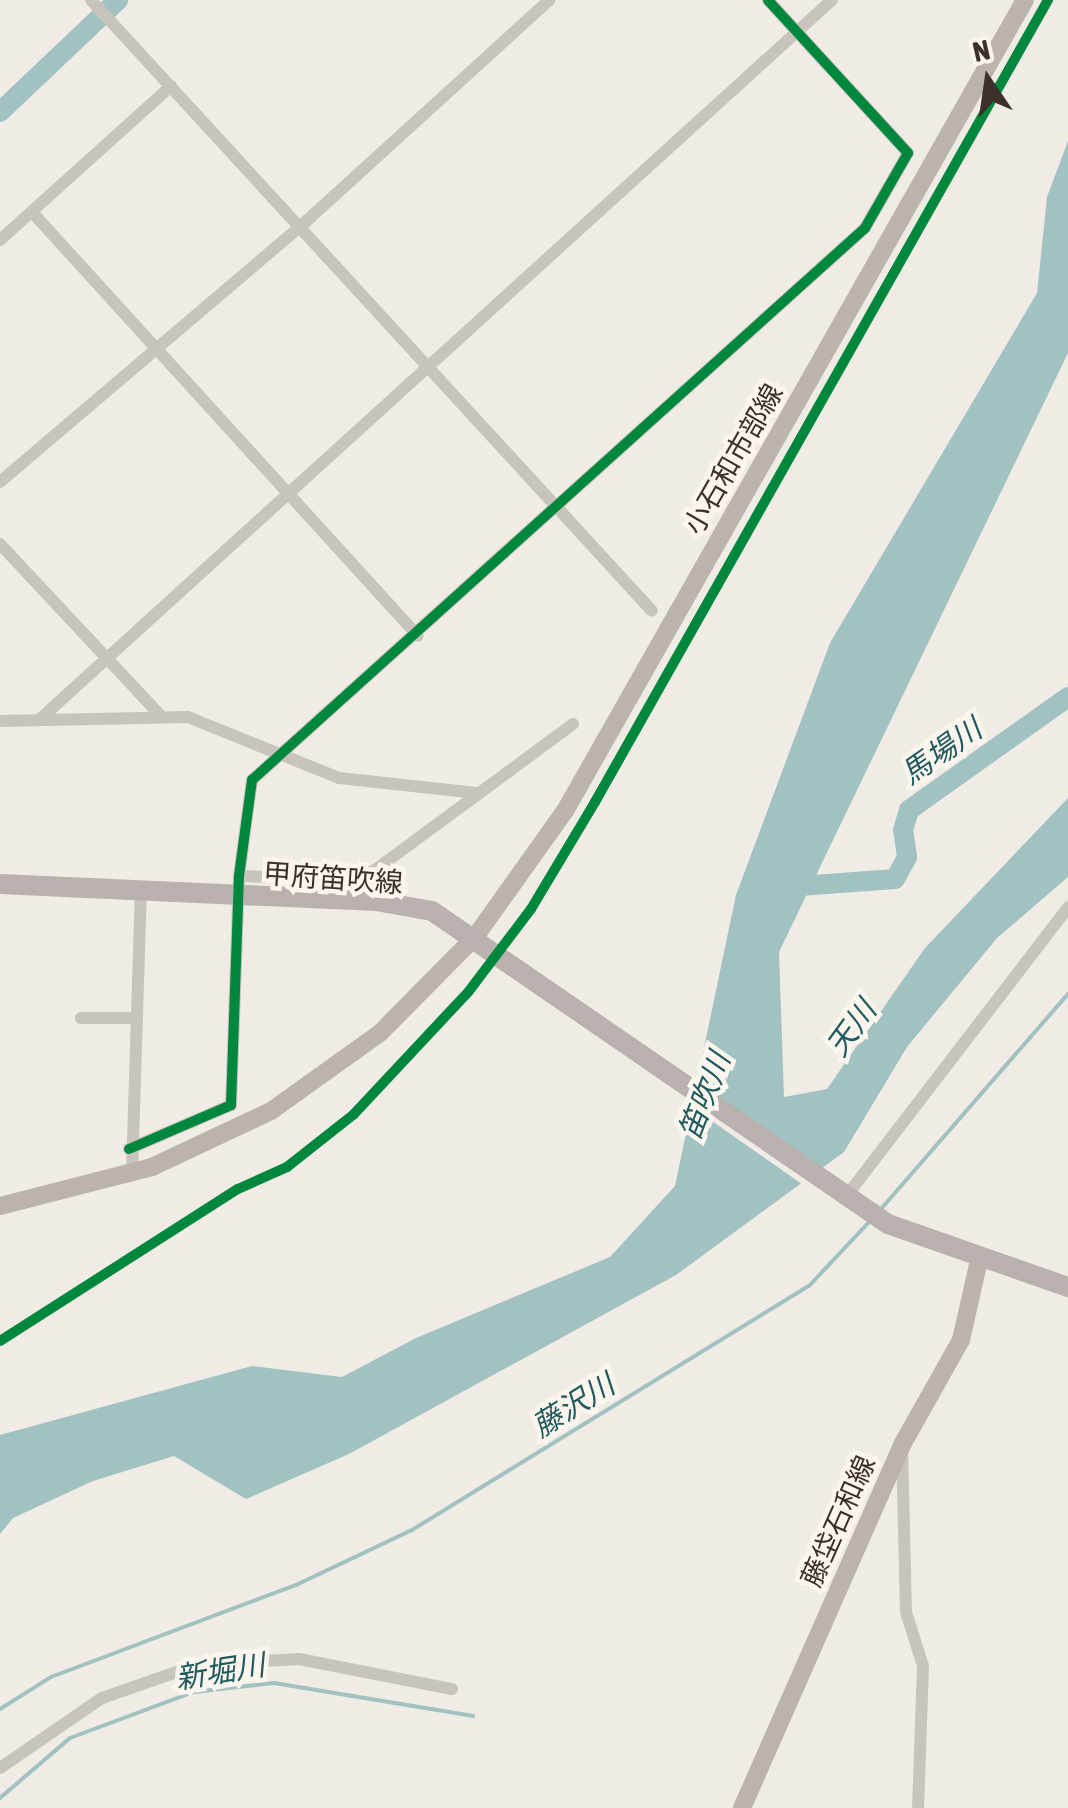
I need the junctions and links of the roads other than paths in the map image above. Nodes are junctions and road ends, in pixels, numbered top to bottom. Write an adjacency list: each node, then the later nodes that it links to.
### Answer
1 (91, 0): 7 (street)
2 (549, 0): 9 (street)
3 (768, 0): 6 (street)
4 (832, 0): 6 (street)
5 (1025, 0): 30 (main road, 小石和市部線)
6 (798, 32): 12 (street); 15 (street)
7 (170, 86): 8 (street); 9 (street)
8 (32, 212): 10 (street); 11 (street)
9 (301, 226): 11 (street); 12 (street)
10 (0, 240)
11 (160, 348): 13 (street); 14 (street)
12 (431, 365): 14 (street); 15 (street)
13 (0, 482)
14 (292, 494): 18 (street); 19 (street)
15 (558, 508): 17 (street); 18 (street)
16 (0, 544): 19 (street)
17 (652, 611)
18 (418, 636): 24 (street)
19 (109, 661): 20 (street); 21 (street)
20 (161, 716): 21 (street); 24 (street)
21 (39, 720): 22 (street)
22 (0, 721)
23 (573, 724): 25 (street)
24 (280, 755): 25 (street); 27 (street)
25 (477, 793): 27 (street)
26 (0, 884): 28 (main road, 甲府笛吹線)
27 (239, 886): 28 (main road, 甲府笛吹線); 30 (main road, 甲府笛吹線); 33 (street)
28 (141, 891): 32 (street)
29 (1068, 907): 35 (street)
30 (482, 941): 34 (main road, 小石和市部線); 35 (main road, 甲府笛吹線)
31 (82, 1018): 32 (street)
32 (135, 1018): 33 (street)
33 (129, 1149): 34 (street)
34 (132, 1174): 36 (main road, 小石和市部線)
35 (847, 1200): 37 (main road, 甲府笛吹線)
36 (0, 1206)
37 (980, 1256): 38 (main road); 39 (main road, 藤垈石和線)
38 (1068, 1287)
39 (902, 1445): 42 (main road, 藤垈石和線); 43 (street)
40 (452, 1689): 41 (street)
41 (0, 1768)
42 (742, 1808)
43 (918, 1808)

